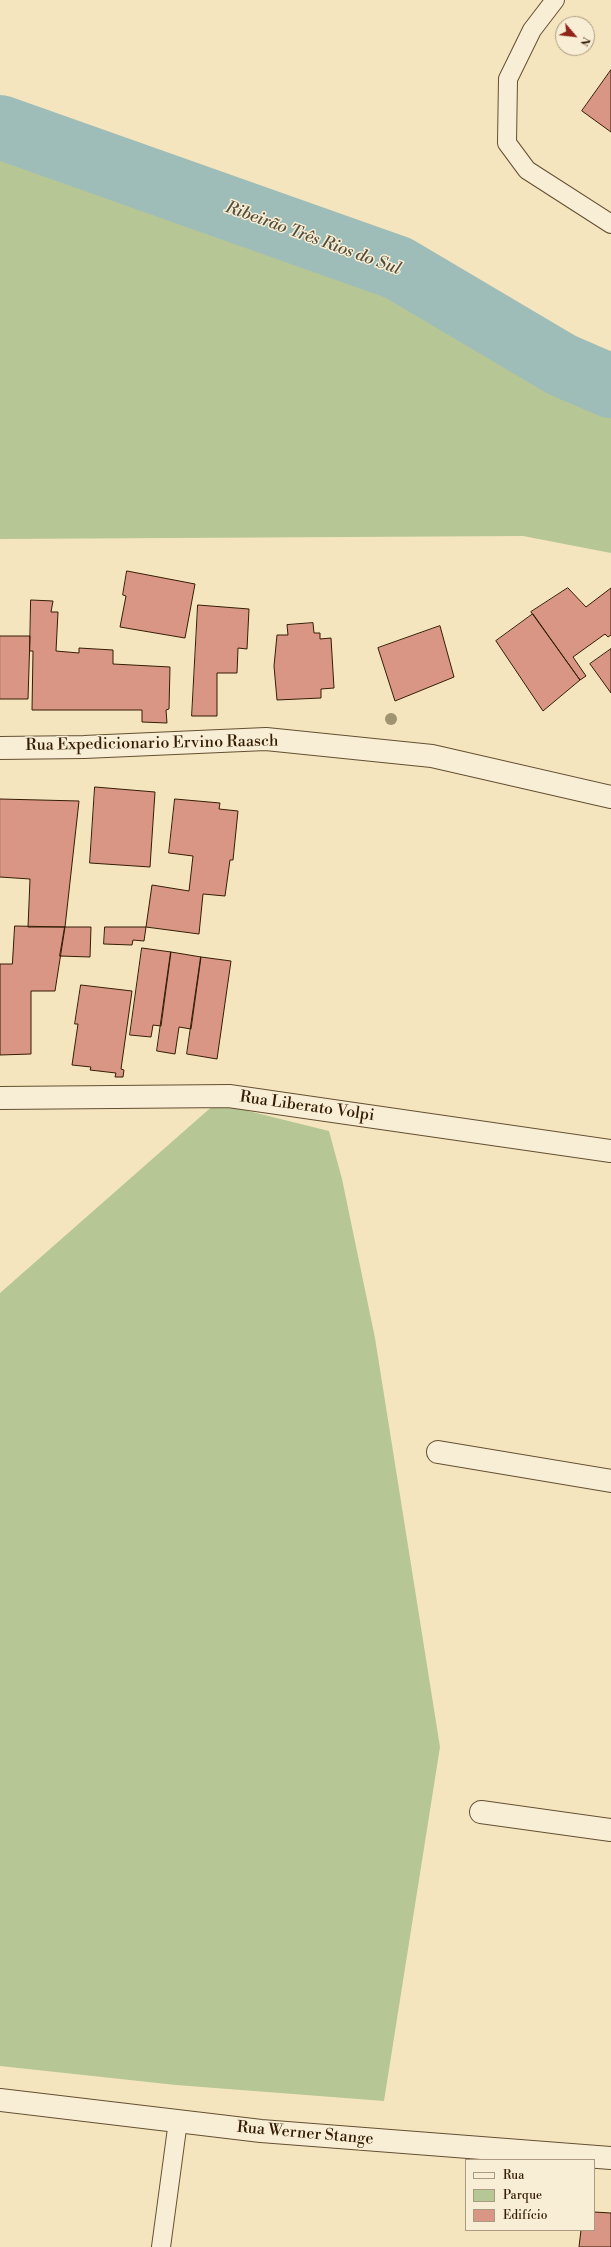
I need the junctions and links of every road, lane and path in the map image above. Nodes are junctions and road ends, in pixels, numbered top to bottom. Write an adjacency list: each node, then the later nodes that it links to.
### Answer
1 (555, 0): 2 (lane)
2 (611, 224)
3 (0, 748): 4 (street, Rua Expedicionario Ervino Raasch)
4 (611, 797)
5 (0, 1098): 6 (street, Rua Liberato Volpi)
6 (611, 1152)
7 (438, 1452): 8 (street)
8 (611, 1481)
9 (481, 1812): 10 (street)
10 (611, 1830)
11 (0, 2100): 12 (street, Rua Werner Stange)
12 (178, 2122): 13 (street, Rua Werner Stange); 14 (lane)
13 (611, 2158)
14 (161, 2247)

